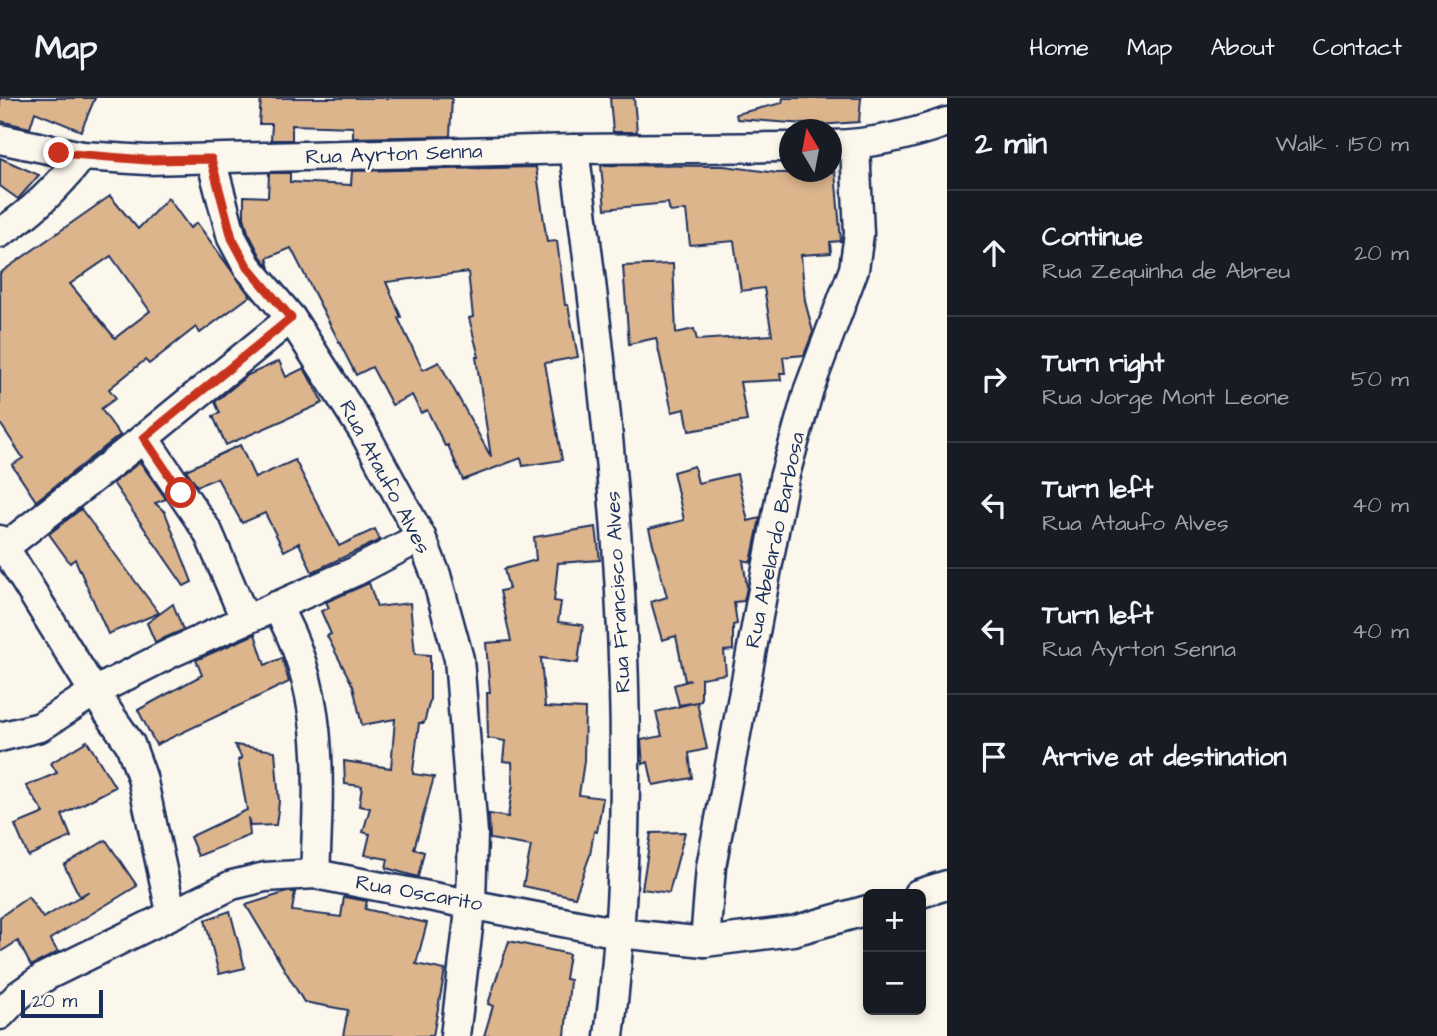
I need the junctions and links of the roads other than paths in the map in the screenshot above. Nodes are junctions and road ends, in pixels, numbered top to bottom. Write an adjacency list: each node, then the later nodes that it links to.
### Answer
1 (947, 122): 3 (street)
2 (0, 139): 6 (street, Rua Ayrton Senna)
3 (843, 145): 24 (street, Rua Abelardo Barbosa)
4 (779, 147): 5 (street, Rua Ayrton Senna)
5 (574, 149): 7 (street, Rua Ayrton Senna); 23 (street, Rua Francisco Alves)
6 (82, 156): 7 (street, Rua Ayrton Senna); 8 (street)
7 (211, 159): 9 (street, Rua Ataufo Alves)
8 (0, 233)
9 (291, 318): 10 (street); 11 (street, Rua Ataufo Alves)
10 (144, 438): 12 (street); 14 (street)
11 (421, 537): 13 (street); 20 (street, Rua Ataufo Alves)
12 (2, 546): 15 (street)
13 (276, 606): 14 (street); 17 (street)
14 (245, 619): 15 (street)
15 (94, 692): 16 (street); 22 (street)
16 (0, 737)
17 (315, 874): 20 (street, Rua Oscarito); 22 (street, Rua Oscarito)
18 (947, 885): 19 (street)
19 (926, 892)
20 (471, 902): 23 (street, Rua Oscarito); 26 (street, Rua Ataufo Alves)
21 (863, 911): 24 (street, Rua Oscarito)
22 (171, 912): 25 (street, Rua Oscarito)
23 (619, 933): 24 (street, Rua Oscarito); 27 (street, Rua Francisco Alves)
24 (705, 942)
25 (0, 1015)
26 (455, 1036)
27 (609, 1036)

